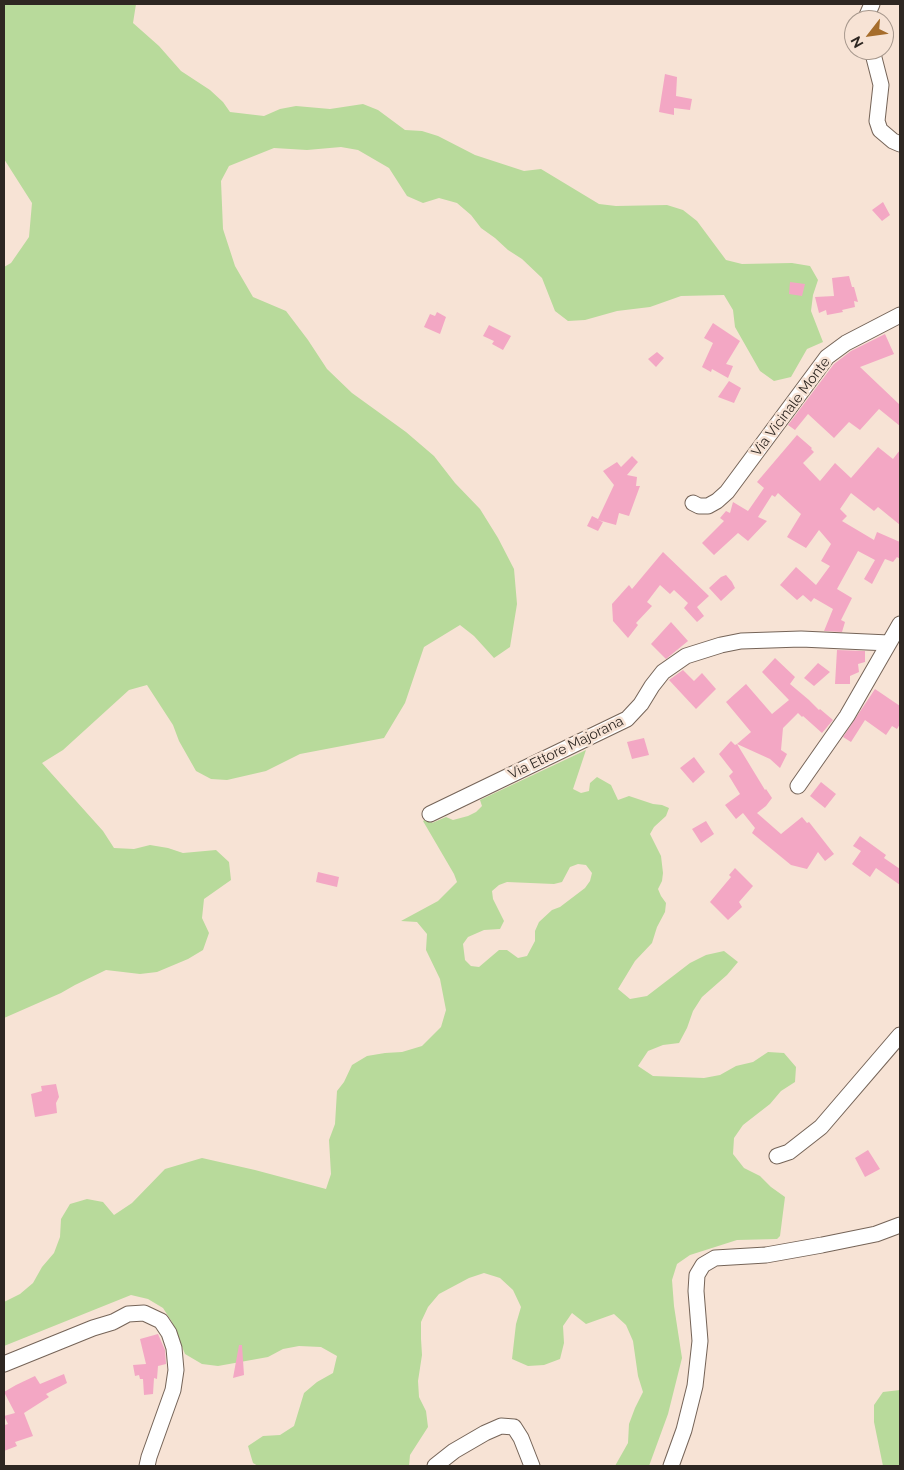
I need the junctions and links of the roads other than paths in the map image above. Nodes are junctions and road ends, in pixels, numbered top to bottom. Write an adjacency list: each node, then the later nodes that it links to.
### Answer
1 (875, 60): 2 (street)
2 (900, 144)
3 (900, 315): 4 (street, Via Vicinale Monte)
4 (693, 503)
5 (900, 624): 6 (street)
6 (890, 643): 7 (street); 8 (street, Via Ettore Majorana)
7 (798, 786)
8 (430, 814)
9 (900, 1035): 10 (street)
10 (777, 1156)
11 (900, 1225): 16 (street)
12 (4, 1364): 13 (street)
13 (147, 1466)
14 (435, 1466): 15 (street)
15 (532, 1466)
16 (671, 1466)

